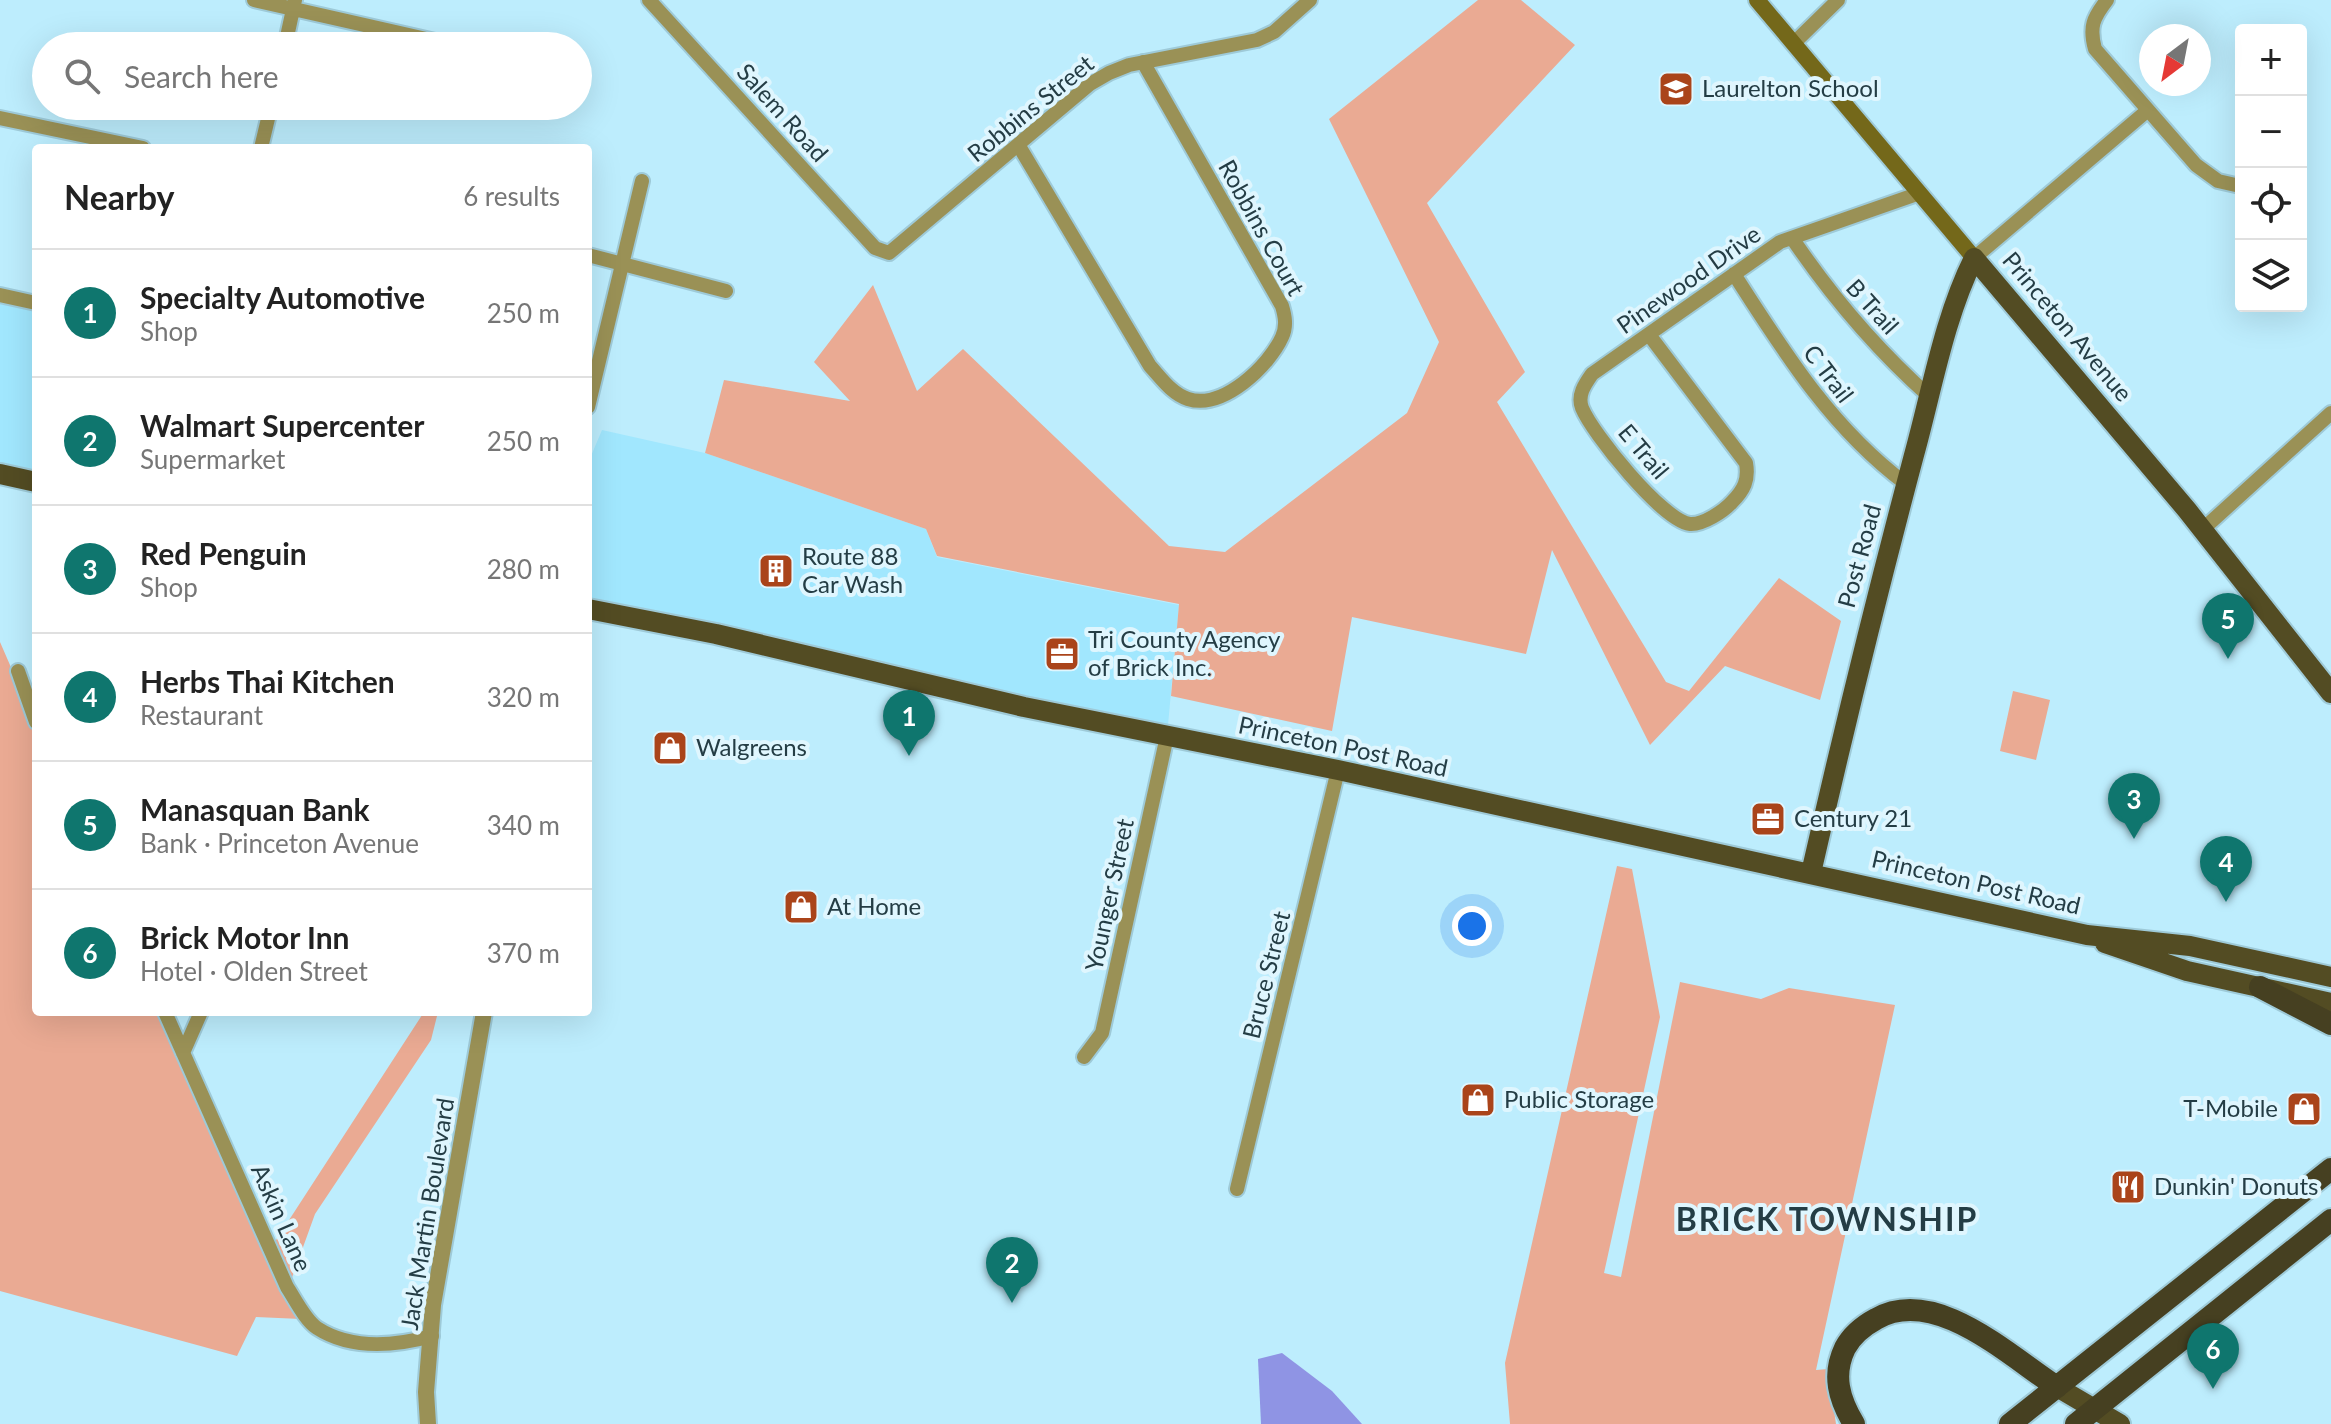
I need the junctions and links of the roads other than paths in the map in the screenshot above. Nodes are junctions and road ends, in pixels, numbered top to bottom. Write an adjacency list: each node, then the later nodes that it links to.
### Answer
1 (254, 0): 7 (street)
2 (649, 0): 22 (street, Salem Road)
3 (1310, 0): 11 (street, Robbins Street)
4 (1757, 0): 10 (main road, Princeton Avenue)
5 (1838, 0): 10 (street)
6 (2107, 0): 12 (street)
7 (295, 5): 8 (street); 9 (street)
8 (288, 32)
9 (401, 32)
10 (1794, 43): 20 (main road, Princeton Avenue)
11 (1143, 62): 17 (street, Robbins Street); 17 (street, Robbins Court)
12 (2148, 110): 19 (street); 24 (street)
13 (0, 118): 15 (street)
14 (268, 120): 16 (street)
15 (124, 144)
16 (262, 144)
17 (1019, 146): 22 (street, Robbins Street)
18 (642, 181): 25 (street)
19 (2235, 185)
20 (1920, 193): 21 (street, Pinewood Drive); 24 (main road, Princeton Avenue)
21 (1792, 238): 26 (street, Pinewood Drive); 33 (street, B Trail)
22 (884, 253)
23 (592, 256): 25 (street)
24 (1974, 258): 33 (main road, Post Road); 38 (main road, Princeton Avenue)
25 (623, 264): 27 (street); 32 (street)
26 (1734, 274): 30 (street, Pinewood Drive); 37 (street, C Trail)
27 (726, 291)
28 (0, 295): 29 (street)
29 (32, 302)
30 (1650, 336): 31 (street, Pinewood Drive); 31 (street, E Trail)
31 (1584, 385)
32 (592, 391)
33 (1930, 397): 37 (main road, Post Road)
34 (2331, 413): 38 (street)
35 (0, 474): 36 (main road)
36 (32, 481)
37 (1906, 484): 45 (main road, Post Road)
38 (2202, 530): 41 (main road, Princeton Avenue)
39 (592, 610): 43 (main road, Princeton Post Road)
40 (18, 671): 42 (street)
41 (2331, 693)
42 (32, 711)
43 (1167, 736): 44 (main road, Princeton Post Road); 55 (street, Younger Street)
44 (1338, 770): 45 (main road, Princeton Post Road); 58 (street, Bruce Street)
45 (1811, 873): 46 (main road, Princeton Post Road)
46 (2087, 935): 47 (main road, Princeton Post Road); 48 (main road, Princeton Post Road)
47 (2331, 977)
48 (2260, 987): 49 (main road, Princeton Post Road); 53 (highway)
49 (2331, 1003)
50 (167, 1016): 54 (street, Askin Lane)
51 (199, 1016): 54 (street)
52 (483, 1016): 61 (street, Jack Martin Boulevard)
53 (2331, 1024)
54 (183, 1053): 61 (street, Askin Lane)
55 (1084, 1057)
56 (2331, 1158): 59 (highway)
57 (2331, 1169): 59 (highway)
58 (1237, 1189)
59 (2293, 1197): 62 (highway)
60 (2331, 1220): 63 (highway)
61 (432, 1336): 64 (street, Jack Martin Boulevard)
62 (2057, 1387): 63 (main road); 65 (highway); 66 (highway)
63 (2097, 1408): 67 (highway); 68 (main road)
64 (428, 1424)
65 (1854, 1424)
66 (2010, 1424)
67 (2076, 1424)
68 (2120, 1424)

